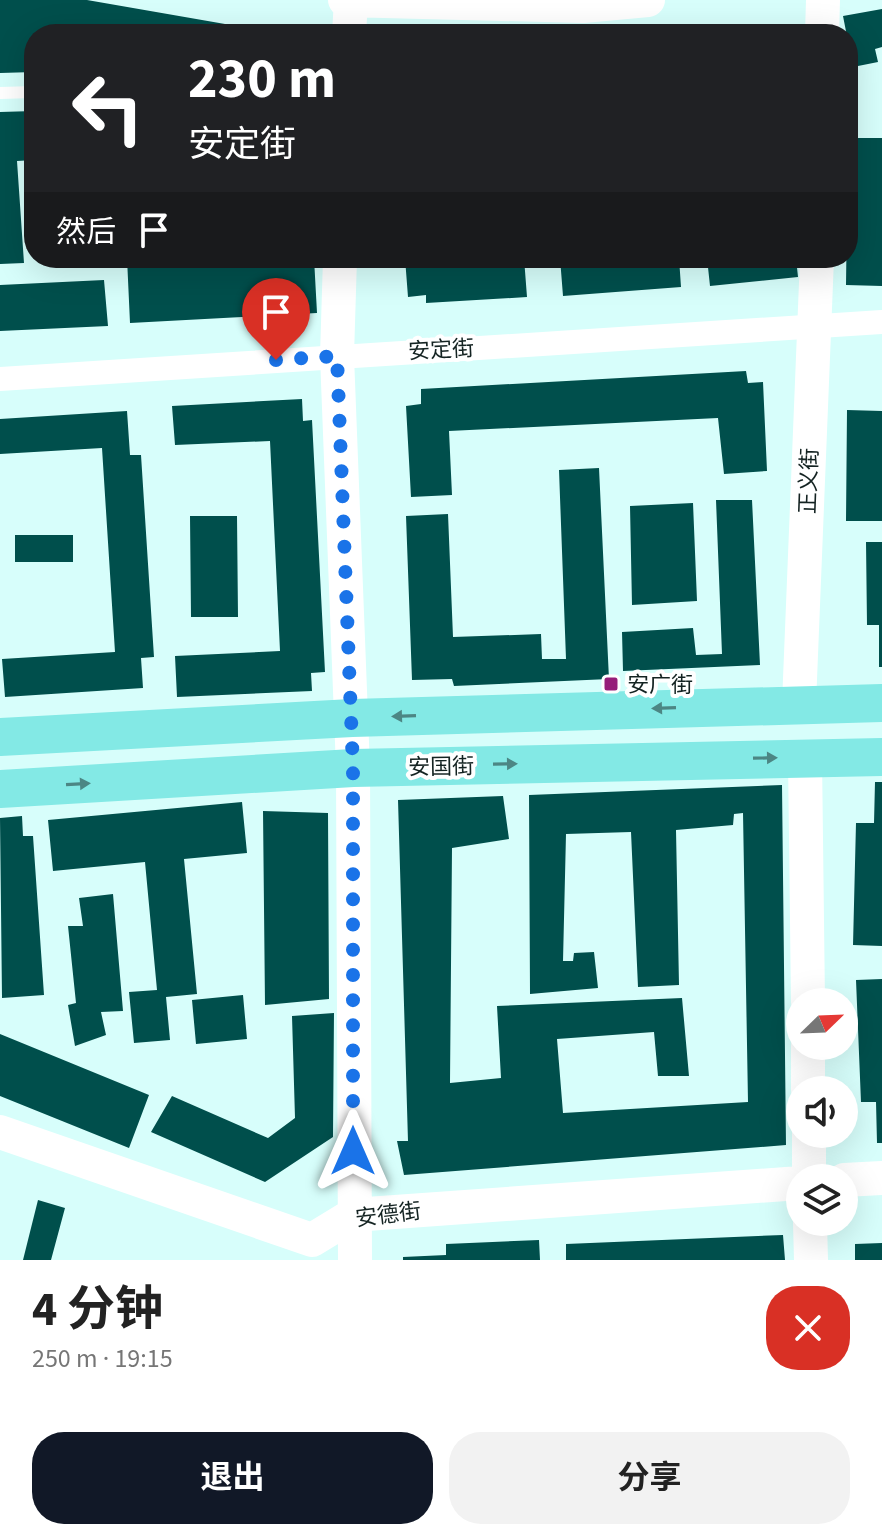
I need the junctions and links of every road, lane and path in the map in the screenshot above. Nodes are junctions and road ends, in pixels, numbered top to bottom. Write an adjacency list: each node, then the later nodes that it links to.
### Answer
1 (349, 0): 2 (street); 4 (street)
2 (648, 0)
3 (823, 0): 5 (street)
4 (349, 24)
5 (822, 24)
6 (24, 92): 7 (lane)
7 (0, 93)
8 (340, 268): 12 (street)
9 (817, 268): 11 (street, 正义街)
10 (882, 322): 11 (street, 安定街)
11 (815, 327): 12 (street, 安定街); 15 (street, 正义街)
12 (337, 356): 13 (street, 安定街); 16 (street)
13 (0, 379)
14 (882, 703): 15 (main road)
15 (799, 704): 16 (main road, one-way to 16)
16 (352, 718): 17 (main road); 20 (street)
17 (0, 737)
18 (805, 757): 19 (main road, 安国街); 20 (main road, 安国街, one-way to 18); 22 (street)
19 (882, 757)
20 (353, 768): 21 (main road, 安国街, one-way to 20); 27 (street)
21 (0, 789)
22 (808, 988)
23 (0, 1132): 27 (street, 安德街)
24 (882, 1178): 25 (street)
25 (858, 1179)
26 (786, 1184): 27 (street, 安德街)
27 (353, 1215): 29 (street)
28 (810, 1236): 30 (street)
29 (355, 1260)
30 (811, 1260)

